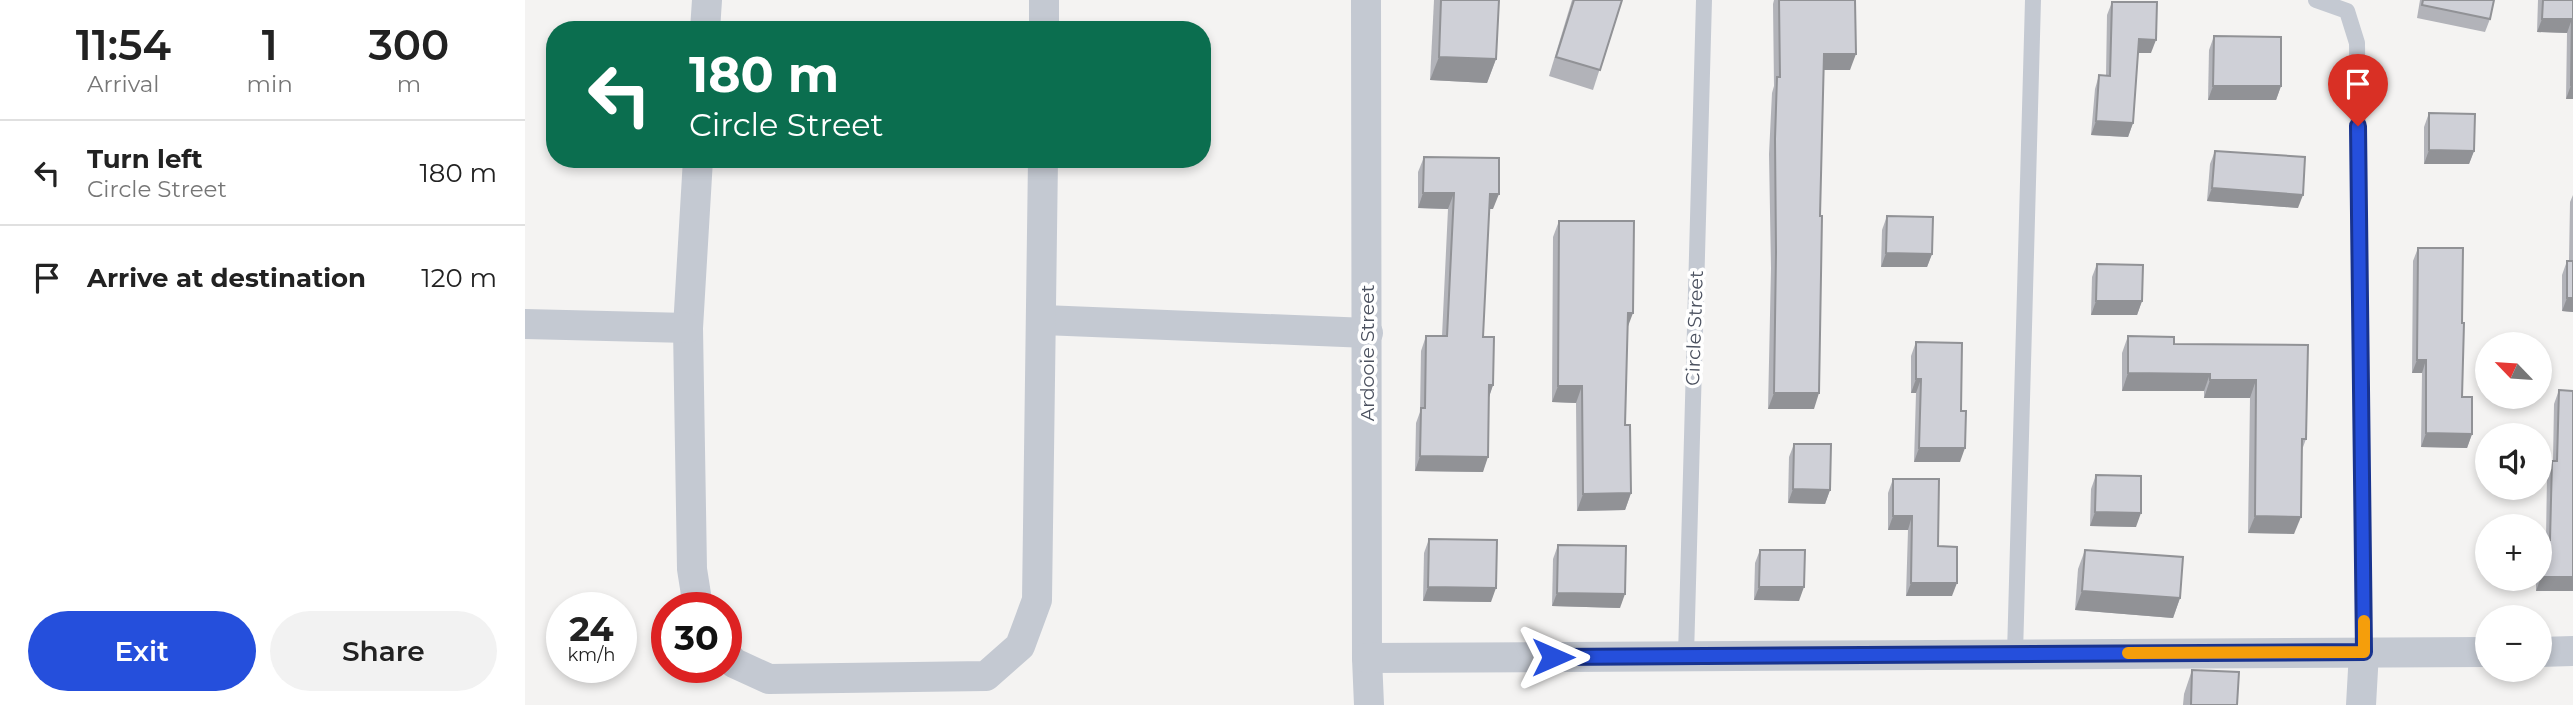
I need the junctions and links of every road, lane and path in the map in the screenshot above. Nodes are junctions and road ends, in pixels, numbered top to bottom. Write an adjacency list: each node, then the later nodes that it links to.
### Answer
1 (707, 0): 7 (street)
2 (1044, 0): 8 (street)
3 (1366, 0): 14 (street, Ardooie Street)
4 (1704, 0): 21 (lane, Circle Street)
5 (2033, 0): 20 (lane)
6 (2316, 0): 17 (lane)
7 (706, 21)
8 (1044, 21)
9 (697, 168): 13 (street)
10 (1043, 168): 11 (street)
11 (1042, 320): 14 (street); 23 (street)
12 (525, 324): 13 (street)
13 (688, 328): 15 (street)
14 (1368, 333): 22 (street, Ardooie Street)
15 (696, 592)
16 (2573, 651): 19 (street)
17 (2364, 652): 18 (street); 20 (street); 25 (street)
18 (2475, 652)
19 (2552, 652)
20 (2015, 654): 21 (street)
21 (1686, 656): 22 (street)
22 (1367, 658): 24 (street, Ardooie Street)
23 (742, 667)
24 (1369, 705)
25 (2361, 705)

